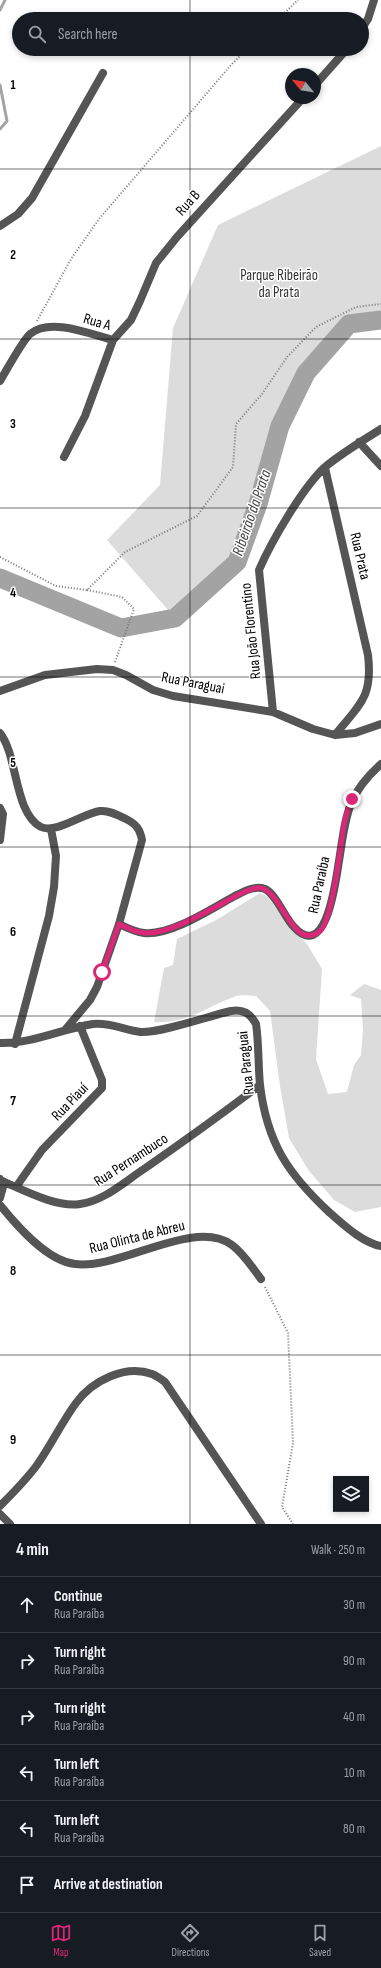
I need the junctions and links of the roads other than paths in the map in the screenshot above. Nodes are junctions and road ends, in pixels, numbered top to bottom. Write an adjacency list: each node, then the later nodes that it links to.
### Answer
1 (374, 0): 2 (street)
2 (369, 16)
3 (341, 56): 5 (street)
4 (103, 73): 7 (street)
5 (321, 78)
6 (298, 104): 8 (street, Rua B)
7 (0, 226)
8 (113, 340): 9 (street, Rua A); 12 (street, Rua A)
9 (0, 381)
10 (381, 429): 11 (street, Rua João Florentino)
11 (359, 442): 13 (street); 14 (street, Rua João Florentino)
12 (64, 456)
13 (381, 466)
14 (325, 468): 16 (street, Rua João Florentino); 19 (street, Rua Prata)
15 (0, 691): 16 (street, Rua Paraguai)
16 (273, 712): 19 (street, Rua Paraguai)
17 (381, 724): 19 (street, Rua Paraguai)
18 (0, 733): 22 (street)
19 (335, 735)
20 (381, 764): 24 (street, Rua Paraíba)
21 (0, 808): 23 (street)
22 (51, 829): 24 (street); 28 (street)
23 (0, 840)
24 (119, 924): 26 (street)
25 (80, 1026): 26 (street, Rua Paraguai); 29 (street, Rua Paraguai); 31 (street, Rua Piauí)
26 (65, 1030): 28 (street, Rua Paraguai)
27 (0, 1043): 28 (street, Rua Paraguai)
28 (15, 1044)
29 (260, 1085): 31 (street, Rua Pernambuco); 34 (street, Rua Paraguai)
30 (1, 1180): 31 (street, Rua Pernambuco); 32 (street)
31 (16, 1187)
32 (0, 1198)
33 (0, 1206): 35 (street, Rua Olinta de Abreu)
34 (381, 1246)
35 (261, 1279)
36 (0, 1506): 39 (street)
37 (0, 1514): 38 (street)
38 (10, 1524)
39 (261, 1524)

